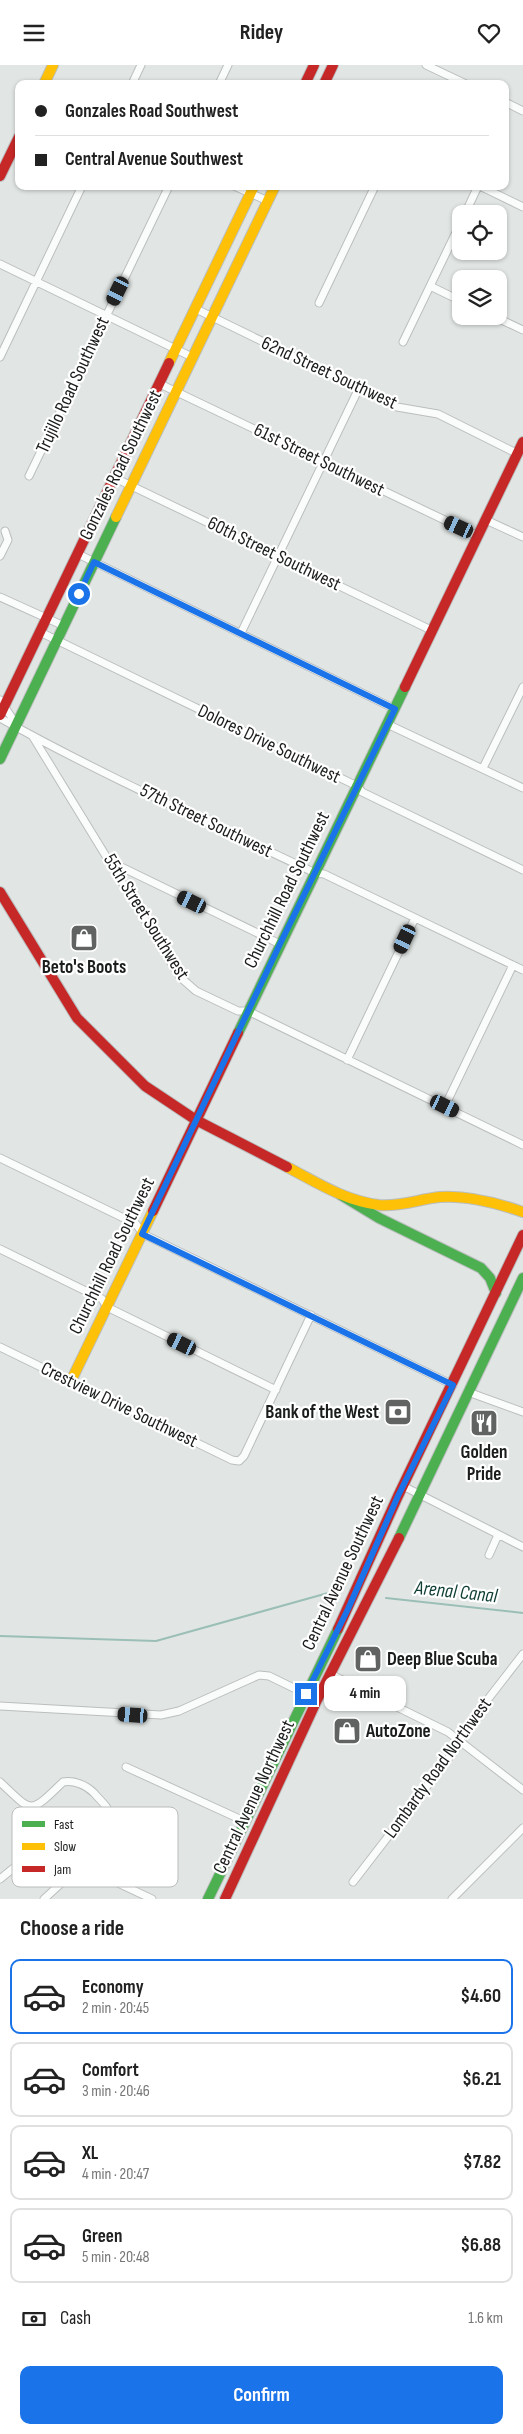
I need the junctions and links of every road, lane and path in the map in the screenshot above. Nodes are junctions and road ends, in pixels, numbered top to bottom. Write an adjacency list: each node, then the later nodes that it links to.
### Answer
1 (53, 65): 7 (street)
2 (141, 65): 8 (street)
3 (228, 65): 9 (street)
4 (314, 65): 10 (street)
5 (333, 65): 11 (street)
6 (426, 65): 12 (street)
7 (46, 80)
8 (134, 80)
9 (221, 80)
10 (307, 80)
11 (326, 80)
12 (458, 80)
13 (509, 104): 14 (street)
14 (523, 111)
15 (15, 145): 16 (street)
16 (0, 176)
17 (80, 190): 29 (street)
18 (167, 190): 34 (street, Trujillo Road Southwest)
19 (253, 190): 24 (street); 33 (street, Gonzales Road Southwest)
20 (273, 190): 24 (street, Gonzales Road Southwest)
21 (373, 190): 32 (street)
22 (477, 190): 25 (street)
23 (487, 190): 26 (street)
24 (268, 201): 35 (street, Gonzales Road Southwest)
25 (470, 205)
26 (523, 207)
27 (452, 241): 30 (street)
28 (0, 264): 29 (street)
29 (36, 282): 34 (street); 40 (street)
30 (430, 286): 31 (street); 38 (street)
31 (452, 297)
32 (320, 303)
33 (196, 309): 35 (street, 62nd Street Southwest); 39 (street, Gonzales Road Southwest)
34 (106, 316): 39 (street); 48 (street, Trujillo Road Southwest)
35 (213, 317): 41 (street, Gonzales Road Southwest); 43 (street, 62nd Street Southwest)
36 (507, 323): 37 (street)
37 (523, 330)
38 (403, 342)
39 (177, 349): 41 (street); 42 (street, Gonzales Road Southwest)
40 (0, 357)
41 (192, 357): 44 (street, Gonzales Road Southwest)
42 (160, 384): 44 (street, 61st Street Southwest); 49 (street, Gonzales Road Southwest)
43 (359, 388): 46 (street, 62nd Street Southwest); 47 (street)
44 (176, 391): 47 (street, 61st Street Southwest); 50 (street, Gonzales Road Southwest)
45 (523, 442): 46 (street, Churchhill Road Southwest)
46 (518, 454): 51 (street, Churchhill Road Southwest)
47 (323, 462): 53 (street, 61st Street Southwest); 57 (street)
48 (29, 476)
49 (115, 478): 50 (street, 60th Street Southwest); 55 (street, Gonzales Road Southwest)
50 (131, 485): 57 (street, 60th Street Southwest); 58 (street, Gonzales Road Southwest)
51 (486, 520): 53 (street, Churchhill Road Southwest); 54 (street)
52 (5, 531): 56 (street)
53 (478, 536): 62 (street, Churchhill Road Southwest)
54 (523, 537)
55 (78, 554): 58 (street); 60 (street, Gonzales Road Southwest)
56 (0, 556)
57 (278, 557): 62 (street, 60th Street Southwest); 64 (street)
58 (94, 562): 61 (street, Gonzales Road Southwest); 64 (street)
59 (0, 597): 60 (street)
60 (47, 619): 61 (street); 63 (street, Gonzales Road Southwest)
61 (64, 627): 65 (street, Gonzales Road Southwest)
62 (433, 631): 67 (street, Churchhill Road Southwest)
63 (40, 632): 65 (street, Dolores Drive Southwest); 68 (street, Gonzales Road Southwest)
64 (241, 633): 67 (street)
65 (57, 641): 70 (street, Gonzales Road Southwest); 74 (street, Dolores Drive Southwest)
66 (523, 687): 73 (street)
67 (395, 709): 69 (street, Churchhill Road Southwest)
68 (1, 710): 70 (street, 57th Street Southwest); 70 (street)
69 (387, 724): 73 (street); 74 (street, Churchhill Road Southwest)
70 (16, 725): 71 (street, 57th Street Southwest); 72 (street, Gonzales Road Southwest)
71 (33, 737): 76 (street, 55th Street Southwest); 78 (street, 57th Street Southwest)
72 (0, 759)
73 (483, 769): 75 (street)
74 (357, 786): 77 (street, Dolores Drive Southwest); 78 (street, Churchhill Road Southwest)
75 (523, 788)
76 (111, 862): 81 (street); 84 (street, 55th Street Southwest)
77 (523, 870)
78 (315, 873): 80 (street, 57th Street Southwest); 81 (street, Churchhill Road Southwest)
79 (0, 892): 87 (street)
80 (415, 918): 82 (street, 57th Street Southwest); 85 (street)
81 (280, 944): 84 (street, Churchhill Road Southwest)
82 (513, 965): 83 (street, 57th Street Southwest); 86 (street)
83 (523, 970)
84 (248, 1011): 85 (street, 55th Street Southwest); 87 (street, Churchhill Road Southwest)
85 (347, 1060): 86 (street, 55th Street Southwest)
86 (445, 1106): 88 (street, 55th Street Southwest)
87 (196, 1120): 90 (street); 92 (street, Churchhill Road Southwest)
88 (523, 1145)
89 (0, 1158): 92 (street)
90 (341, 1195): 91 (street); 96 (street)
91 (523, 1212)
92 (142, 1234): 97 (street, Churchhill Road Southwest); 98 (street)
93 (523, 1235): 96 (street, Central Avenue Southwest)
94 (0, 1249): 97 (street)
95 (523, 1278): 103 (street, Central Avenue Northwest)
96 (496, 1293): 101 (street, Central Avenue Southwest)
97 (107, 1307): 100 (street, Churchhill Road Southwest); 102 (street)
98 (311, 1315): 101 (street); 102 (street)
99 (0, 1347): 100 (street, Crestview Drive Southwest)
100 (70, 1381): 102 (street, Crestview Drive Southwest)
101 (453, 1385): 105 (street, Central Avenue Southwest)
102 (276, 1390)
103 (468, 1392): 104 (street); 106 (street, Central Avenue Northwest)
104 (523, 1413)
105 (403, 1486): 106 (street); 112 (street, Central Avenue Southwest)
106 (420, 1496): 107 (street); 111 (street, Central Avenue Northwest)
107 (498, 1535): 108 (street); 109 (street)
108 (523, 1547)
109 (489, 1555)
110 (523, 1654): 114 (street, Lombardy Road Northwest)
111 (330, 1674): 114 (street); 131 (street, Central Avenue Northwest)
112 (306, 1694): 113 (street); 121 (street, Central Avenue Southwest)
113 (0, 1707)
114 (460, 1740): 117 (street); 125 (street, Lombardy Road Northwest)
115 (126, 1767): 121 (street)
116 (0, 1782): 118 (street)
117 (523, 1790)
118 (31, 1807)
119 (31, 1807): 120 (street)
120 (106, 1807)
121 (244, 1821): 130 (street, Central Avenue Southwest)
122 (523, 1828): 132 (street)
123 (12, 1869): 124 (street)
124 (0, 1879)
125 (353, 1882)
126 (57, 1887): 128 (street)
127 (126, 1887): 129 (street)
128 (44, 1899)
129 (152, 1899)
130 (208, 1899)
131 (225, 1899)
132 (452, 1899)

